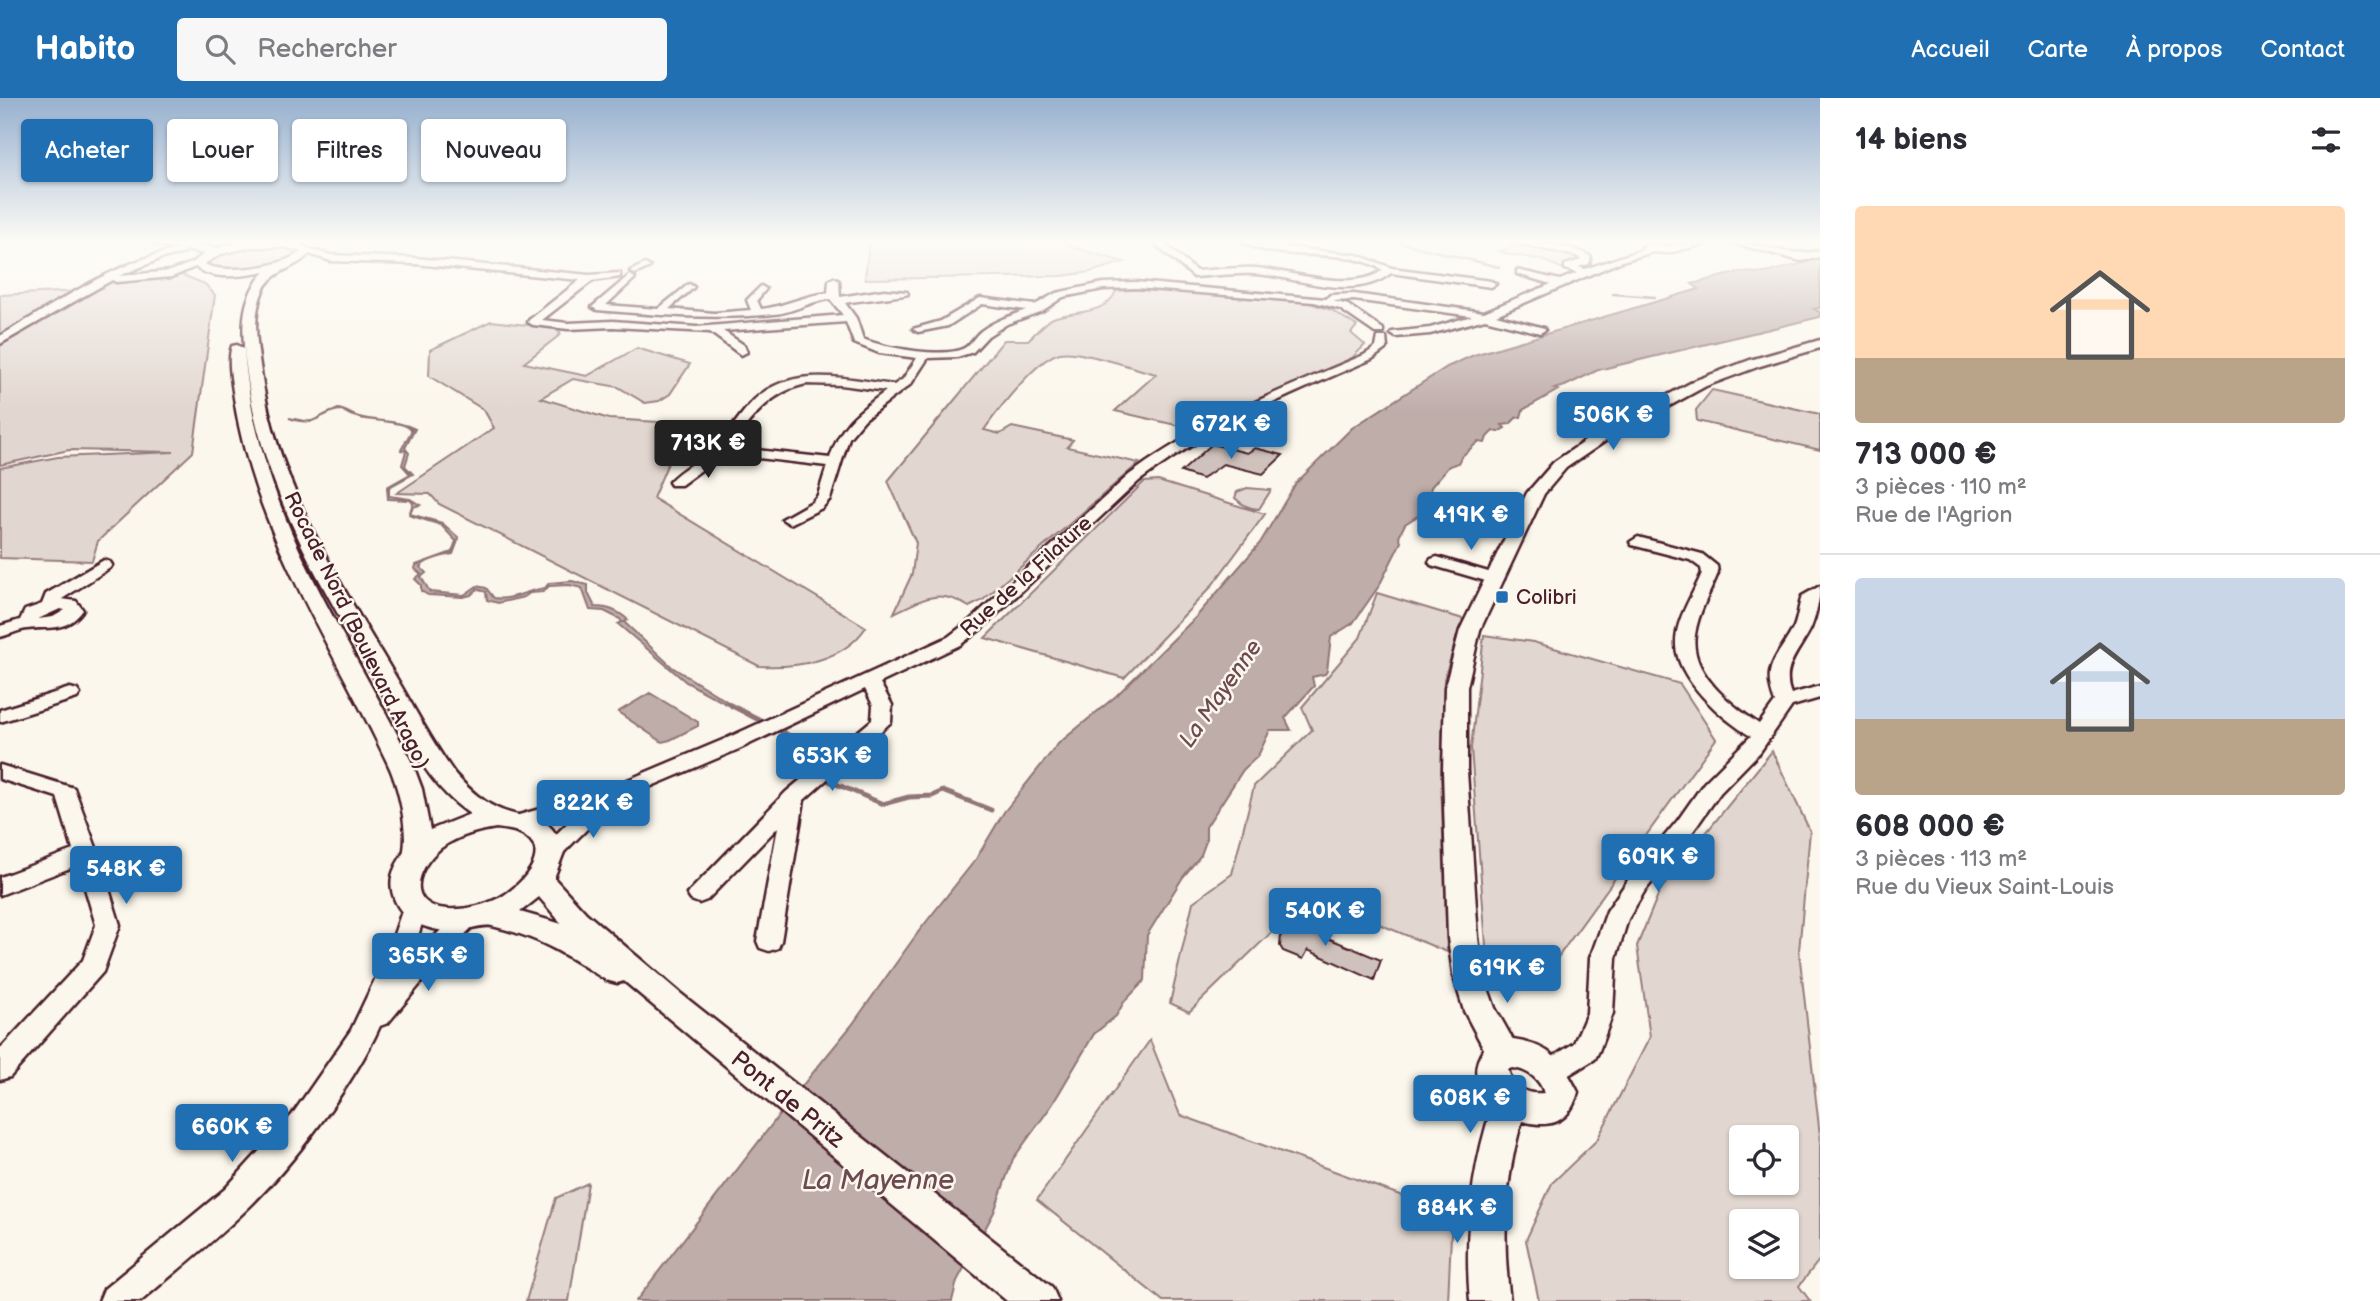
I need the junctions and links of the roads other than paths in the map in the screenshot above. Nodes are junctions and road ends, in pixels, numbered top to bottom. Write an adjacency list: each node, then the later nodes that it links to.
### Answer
1 (75, 298): 25 (street)
2 (239, 298): 53 (main road, Rocade Nord (Boulevard Arago))
3 (254, 298): 50 (main road, Rocade Nord (Boulevard Arago))
4 (563, 298): 22 (street)
5 (607, 298): 17 (street)
6 (676, 298): 17 (street)
7 (754, 298): 18 (street)
8 (841, 298): 14 (street)
9 (1055, 298): 16 (street)
10 (1298, 298): 15 (street)
11 (1332, 298): 15 (street)
12 (1359, 298): 19 (street)
13 (1527, 298): 19 (street)
14 (834, 299): 18 (street); 20 (street)
15 (1323, 300): 24 (street)
16 (1038, 309): 21 (street); 28 (street)
17 (659, 313): 18 (street)
18 (757, 313)
19 (1484, 315): 23 (street); 24 (street)
20 (851, 318): 22 (street); 28 (street)
21 (918, 329)
22 (712, 330): 27 (street)
23 (1540, 330)
24 (1386, 335): 41 (street, Rue de la Filature)
25 (0, 341)
26 (1820, 344): 37 (main road)
27 (741, 352)
28 (923, 355): 29 (street)
29 (894, 390): 30 (street); 31 (street)
30 (720, 450): 31 (street); 32 (street)
31 (833, 463): 33 (street)
32 (676, 482)
33 (790, 519)
34 (1638, 542): 46 (street)
35 (1437, 562): 37 (street)
36 (104, 565): 39 (street)
37 (1496, 579): 62 (main road)
38 (1820, 591): 44 (street)
39 (50, 606): 40 (street)
40 (0, 632)
41 (869, 682): 48 (street, Rue de la Filature); 49 (street)
42 (1820, 692): 44 (street)
43 (70, 694): 45 (street)
44 (1785, 702): 46 (street)
45 (0, 716)
46 (1762, 734): 64 (street)
47 (0, 772): 52 (street)
48 (607, 797): 50 (street, Rue de la Filature); 51 (street, Rue de la Filature)
49 (794, 797): 56 (street); 59 (street)
50 (508, 820): 51 (main road); 53 (main road)
51 (550, 852): 54 (main road)
52 (87, 853): 55 (street); 63 (street)
53 (418, 853): 57 (main road)
54 (541, 881): 58 (main road); 60 (main road, Pont de Pritz)
55 (0, 886)
56 (699, 894)
57 (415, 908): 58 (main road); 61 (street)
58 (478, 917): 60 (main road, Pont de Pritz); 61 (street)
59 (769, 941)
60 (669, 1002): 67 (main road, Pont de Pritz)
61 (361, 1038): 66 (street)
62 (1504, 1055): 64 (main road); 65 (main road)
63 (0, 1068)
64 (1552, 1073): 65 (main road)
65 (1511, 1102): 68 (main road)
66 (116, 1301)
67 (1038, 1301)
68 (1490, 1301)

